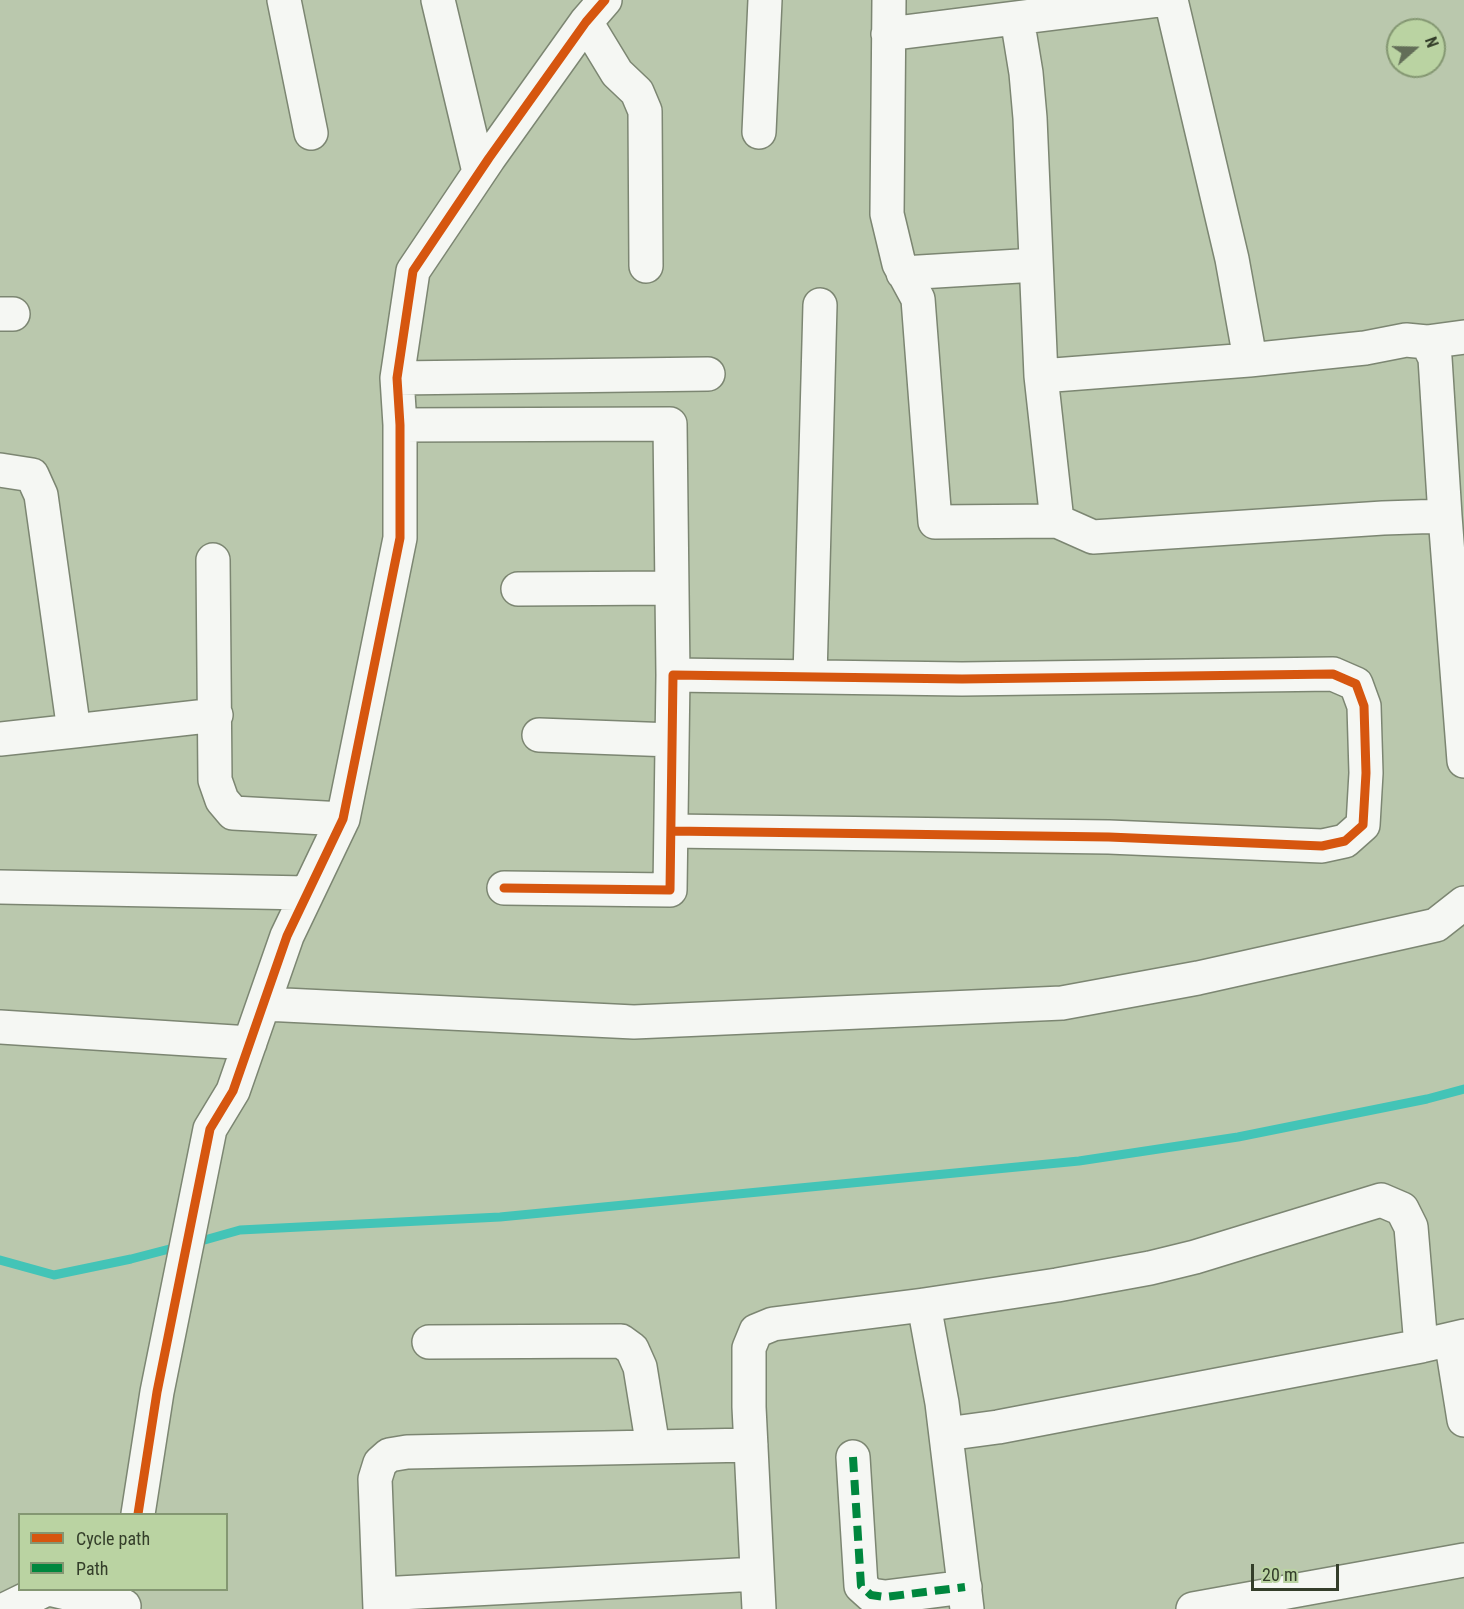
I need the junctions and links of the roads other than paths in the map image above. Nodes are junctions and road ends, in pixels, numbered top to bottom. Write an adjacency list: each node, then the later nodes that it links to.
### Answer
1 (284, 0): 11 (street)
2 (438, 0): 12 (street)
3 (765, 0): 10 (street)
4 (889, 0): 9 (street)
5 (1160, 0): 8 (street)
6 (1171, 0): 19 (street)
7 (595, 11): 12 (street); 14 (street)
8 (1017, 18): 9 (street); 13 (street)
9 (888, 34): 15 (street)
10 (759, 132)
11 (311, 133)
12 (479, 172): 23 (street)
13 (1036, 265): 15 (street); 21 (street)
14 (646, 266)
15 (903, 273): 29 (street)
16 (820, 305): 34 (street)
17 (1464, 337): 18 (street)
18 (1427, 342): 19 (street); 27 (street)
19 (1249, 360): 21 (street)
20 (708, 374): 22 (street)
21 (1041, 376): 29 (street)
22 (476, 377): 23 (street); 25 (street)
23 (397, 378): 24 (street)
24 (400, 425): 25 (street); 41 (street)
25 (476, 425): 31 (street)
26 (0, 470): 36 (street)
27 (1454, 481): 28 (street)
28 (1445, 516): 29 (street); 40 (street)
29 (1057, 521)
30 (213, 560): 35 (street)
31 (672, 588): 32 (street); 33 (street)
32 (518, 589)
33 (673, 675): 34 (street); 39 (street)
34 (810, 676): 42 (street)
35 (216, 715): 36 (street); 41 (street)
36 (74, 731): 38 (street)
37 (539, 735): 39 (street)
38 (0, 740)
39 (672, 740): 42 (street)
40 (1464, 761)
41 (343, 819): 45 (street)
42 (671, 831): 44 (street)
43 (0, 887): 45 (street)
44 (504, 888)
45 (307, 893): 47 (street)
46 (1464, 903): 47 (street)
47 (264, 1004): 49 (street)
48 (0, 1027): 49 (street)
49 (246, 1053): 58 (street)
50 (924, 1305): 51 (street); 54 (street); 55 (street)
51 (1445, 1340): 53 (street); 54 (street)
52 (429, 1342): 56 (street)
53 (1464, 1420)
54 (946, 1434): 63 (street)
55 (751, 1445): 56 (street); 60 (street)
56 (653, 1447): 64 (street)
57 (853, 1457): 63 (street)
58 (138, 1513)
59 (1464, 1560): 68 (street)
60 (757, 1574): 64 (street); 67 (street)
61 (43, 1591): 66 (street)
62 (59, 1591): 65 (street)
63 (966, 1598)
64 (380, 1601)
65 (124, 1602)
66 (6, 1609)
67 (759, 1609)
68 (1193, 1609)

